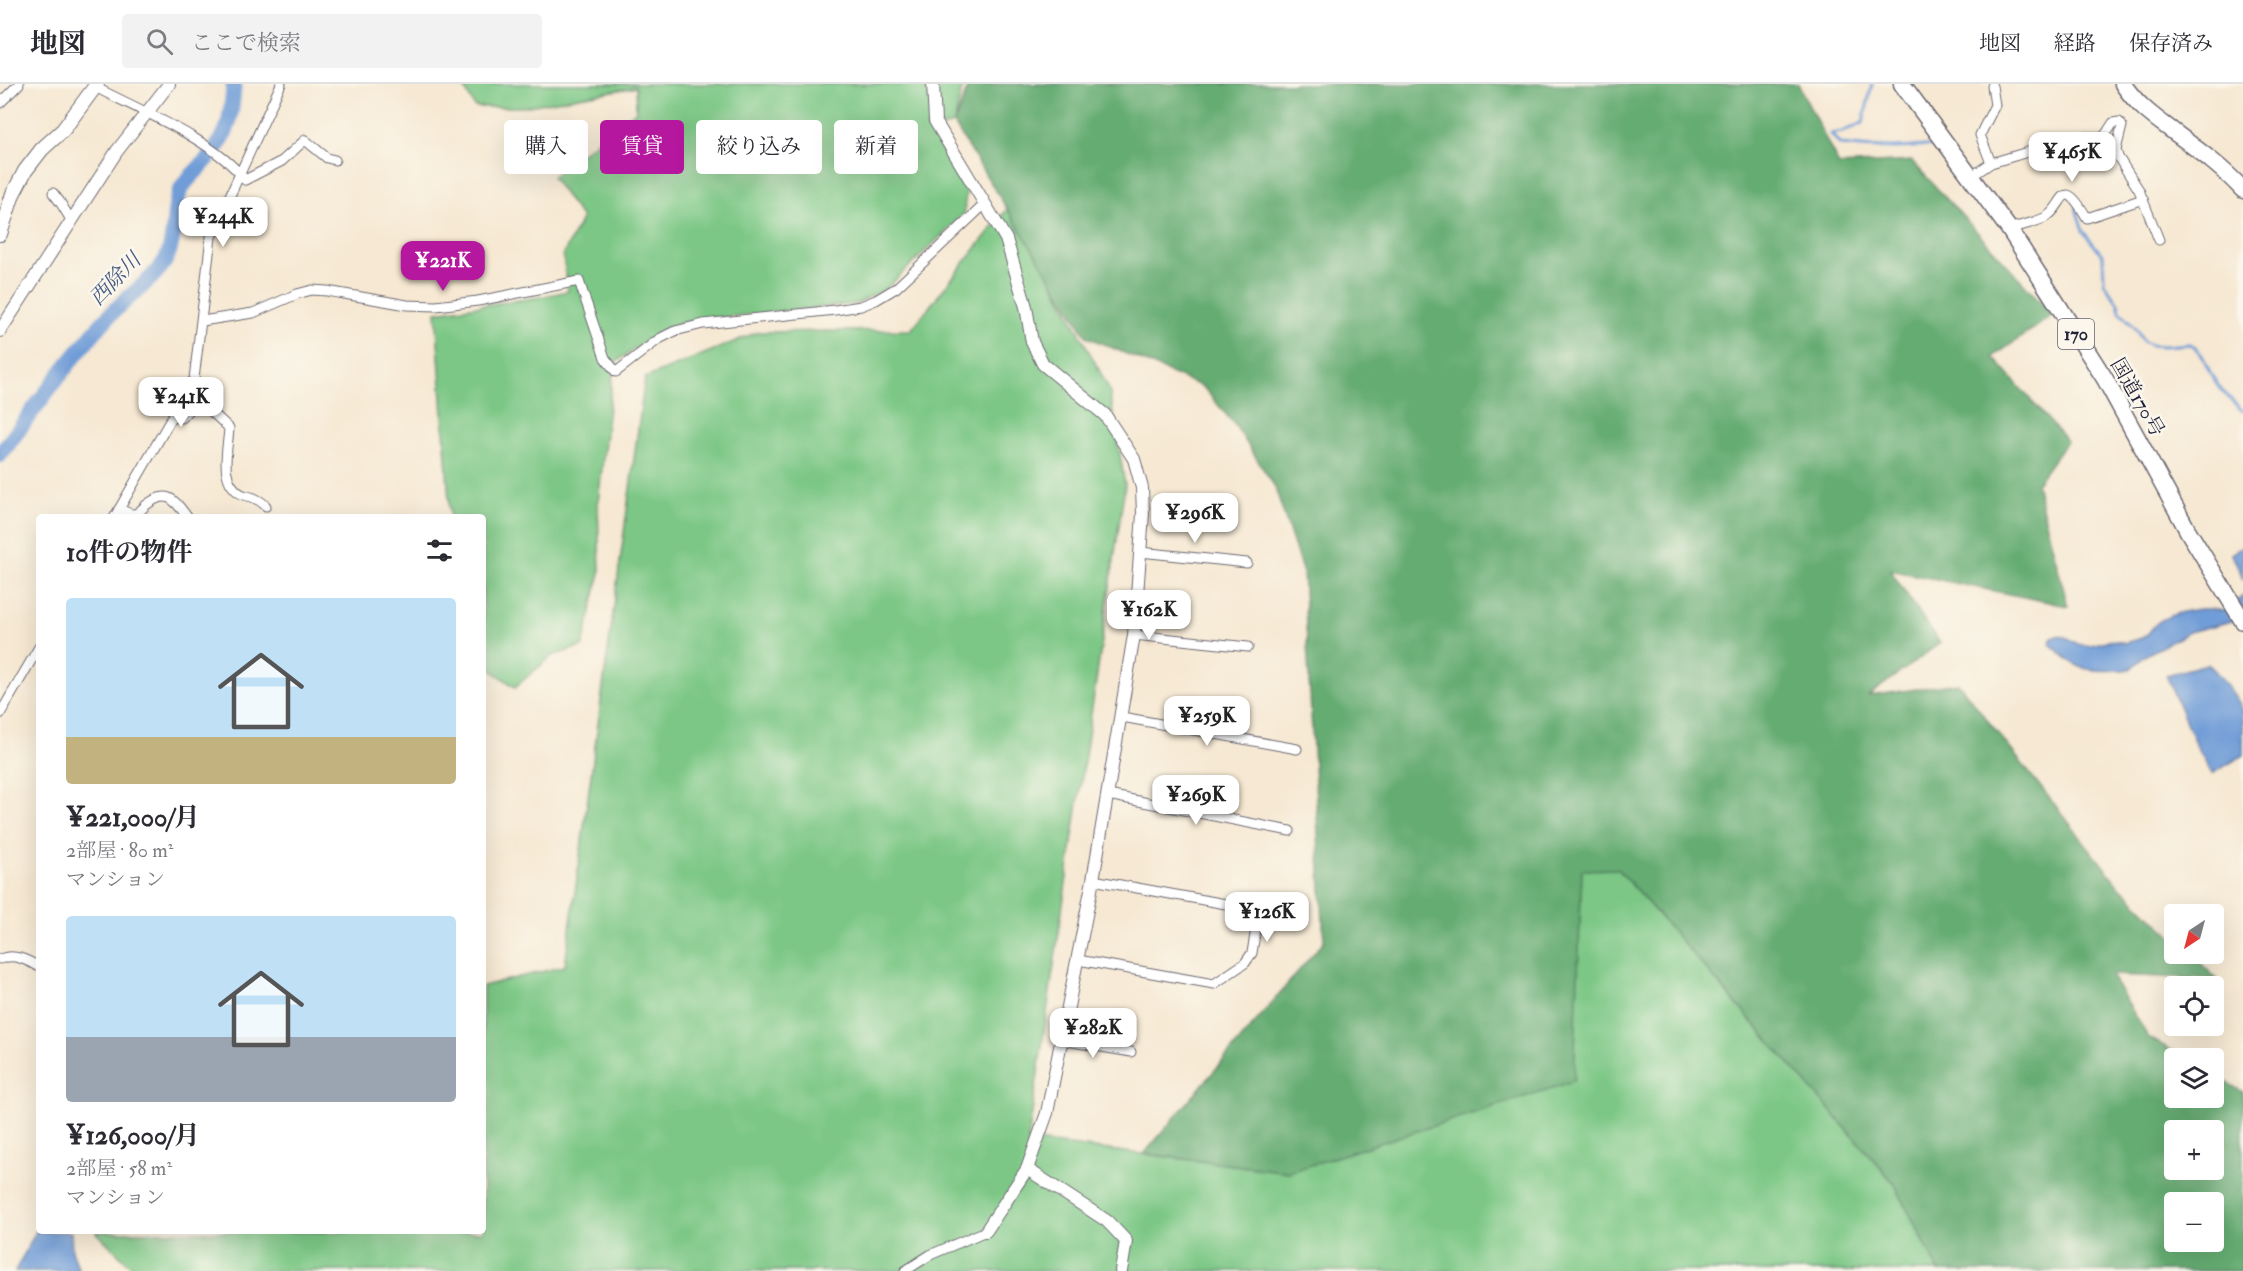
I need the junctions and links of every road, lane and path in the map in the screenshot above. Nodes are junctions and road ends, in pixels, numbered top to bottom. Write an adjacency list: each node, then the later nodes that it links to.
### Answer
1 (19, 84): 9 (street)
2 (169, 84): 10 (street)
3 (281, 84): 13 (street)
4 (933, 84): 18 (street)
5 (1902, 84): 14 (highway, 国道170号 / 170)
6 (2123, 84): 15 (highway)
7 (96, 86): 10 (street); 21 (main road)
8 (1992, 86): 12 (street)
9 (0, 103)
10 (145, 114): 13 (street); 19 (street)
11 (335, 160): 13 (street)
12 (1991, 163): 14 (street); 17 (street)
13 (240, 173): 23 (street)
14 (1972, 176): 20 (highway, 国道170号 / 170)
15 (2243, 190)
16 (52, 193): 19 (street)
17 (2143, 198): 20 (street); 22 (street)
18 (985, 204): 23 (street); 33 (street)
19 (71, 220): 24 (street)
20 (2009, 229): 35 (highway, 国道170号 / 170)
21 (0, 234)
22 (2159, 240)
23 (202, 321): 25 (street)
24 (0, 331)
25 (194, 379): 26 (street); 27 (street)
26 (200, 399): 27 (street); 28 (street)
27 (173, 415): 29 (street)
28 (266, 506)
29 (116, 513): 31 (street)
30 (131, 514): 32 (street)
31 (131, 514)
32 (185, 514)
33 (1140, 552): 34 (street); 36 (street)
34 (1247, 563)
35 (2242, 620)
36 (1134, 635): 37 (street); 40 (street)
37 (1248, 647)
38 (36, 652): 39 (street)
39 (0, 714)
40 (1122, 717): 41 (street); 42 (street)
41 (1297, 749)
42 (1108, 795): 43 (street); 44 (street)
43 (1290, 831)
44 (1094, 880): 46 (street); 46 (street)
45 (0, 959): 47 (street)
46 (1078, 960): 48 (street)
47 (36, 965)
48 (1061, 1040): 49 (street); 50 (street)
49 (1131, 1052)
50 (1027, 1169): 51 (street); 53 (street)
51 (986, 1231): 52 (street)
52 (905, 1271)
53 (1121, 1271)

